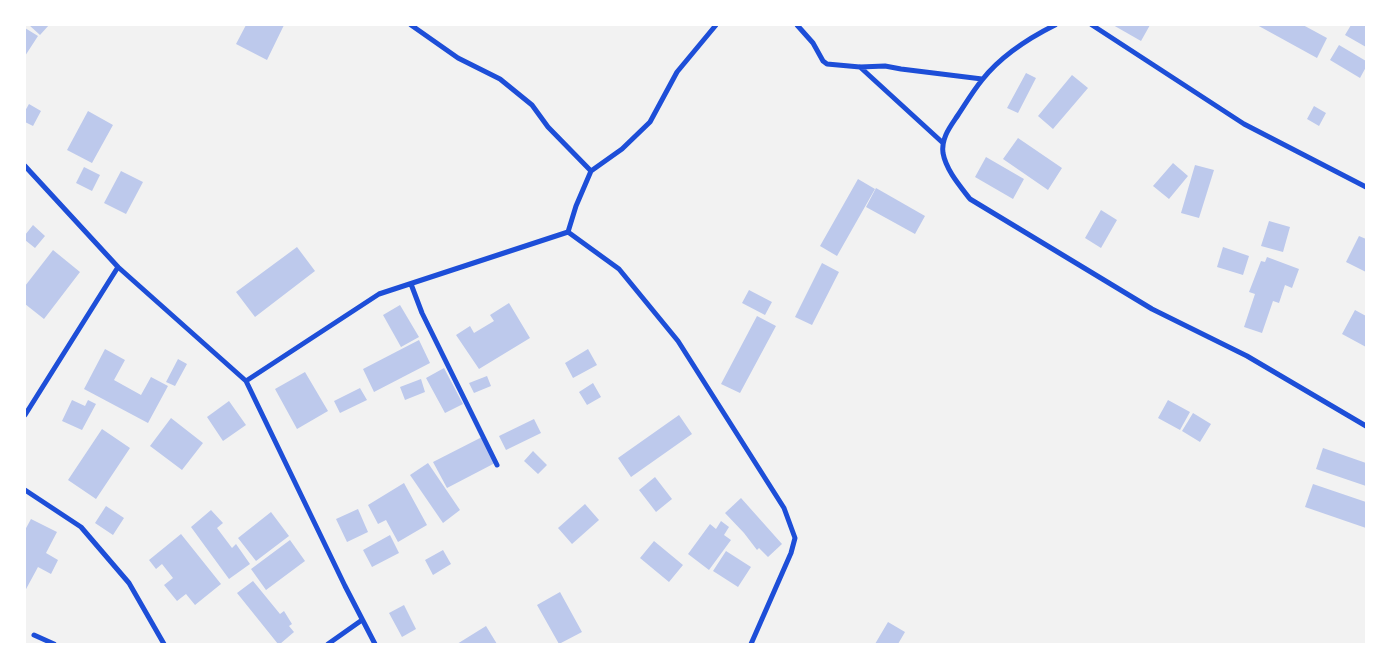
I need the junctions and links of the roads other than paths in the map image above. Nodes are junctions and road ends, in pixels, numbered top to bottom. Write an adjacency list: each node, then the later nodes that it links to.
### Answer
1 (410, 25): 10 (street)
2 (716, 25): 10 (street)
3 (797, 25): 6 (street)
4 (1055, 25): 7 (street)
5 (1092, 25): 11 (street)
6 (860, 67): 7 (street); 8 (street)
7 (982, 79): 8 (street)
8 (943, 143): 17 (street)
9 (25, 166): 13 (street)
10 (591, 171): 12 (street)
11 (1366, 187)
12 (568, 232): 14 (street); 26 (street)
13 (118, 267): 15 (street); 16 (street)
14 (411, 284): 15 (street); 18 (street)
15 (246, 381): 20 (street)
16 (25, 415)
17 (1366, 426)
18 (497, 465)
19 (25, 490): 23 (street)
20 (362, 620): 24 (street); 25 (street)
21 (34, 635): 22 (street)
22 (54, 644)
23 (164, 644)
24 (328, 644)
25 (375, 644)
26 (751, 644)

